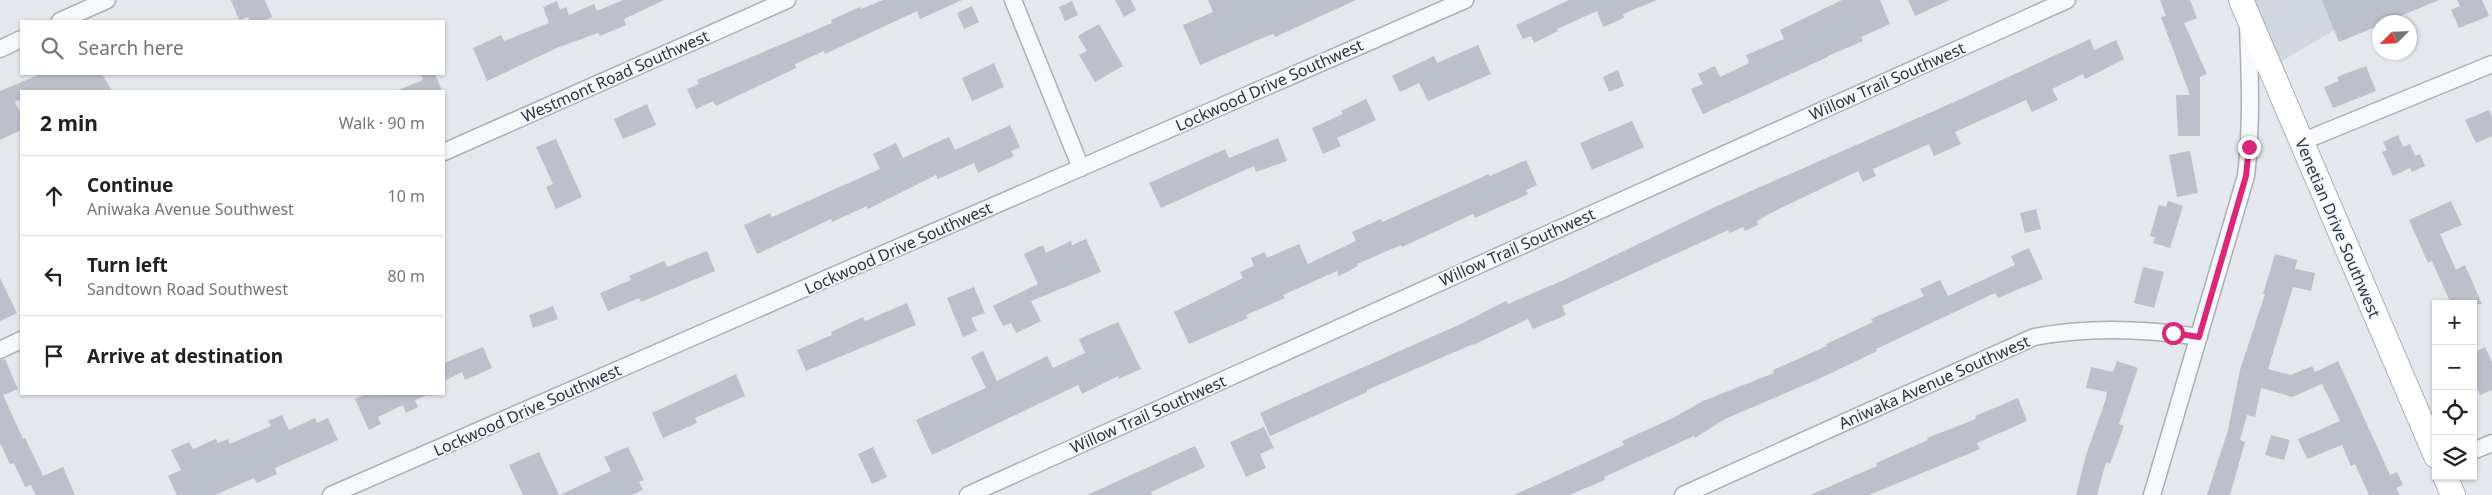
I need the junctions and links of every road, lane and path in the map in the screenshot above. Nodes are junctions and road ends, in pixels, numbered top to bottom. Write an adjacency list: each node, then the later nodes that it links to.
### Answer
1 (107, 0): 7 (street)
2 (786, 0): 12 (street, Westmont Road Southwest)
3 (1013, 0): 13 (street)
4 (1465, 0): 13 (street, Lockwood Drive Southwest)
5 (2067, 0): 22 (street, Willow Trail Southwest)
6 (2244, 8): 11 (street, Venetian Drive Southwest); 14 (street)
7 (62, 20)
8 (20, 39): 9 (street)
9 (0, 49)
10 (2492, 64): 11 (street)
11 (2301, 142): 18 (street, Venetian Drive Southwest)
12 (445, 152)
13 (1081, 168): 21 (street, Lockwood Drive Southwest)
14 (2199, 337): 23 (street, Aniwaka Avenue Southwest); 24 (street)
15 (20, 340): 16 (street)
16 (0, 350)
17 (2492, 443): 19 (street)
18 (2432, 447)
19 (2477, 449)
20 (2447, 480): 25 (street)
21 (332, 495)
22 (968, 495)
23 (1683, 495)
24 (2152, 495)
25 (2453, 495)

